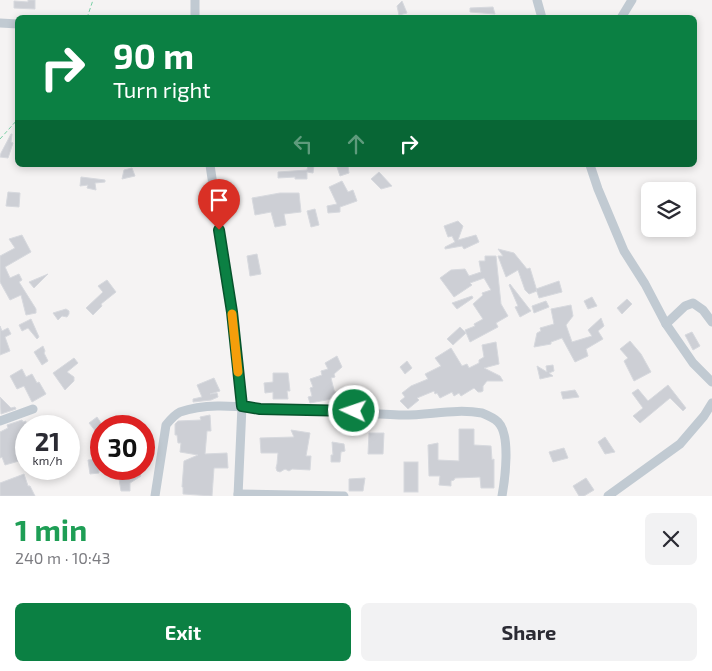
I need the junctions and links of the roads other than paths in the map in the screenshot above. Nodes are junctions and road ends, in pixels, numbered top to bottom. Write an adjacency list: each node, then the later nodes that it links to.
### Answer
1 (195, 0): 4 (street)
2 (536, 0): 5 (street)
3 (632, 0): 6 (street)
4 (195, 15)
5 (541, 15)
6 (623, 15)
7 (0, 23): 8 (street)
8 (15, 24)
9 (210, 167): 15 (street)
10 (591, 167): 12 (street)
11 (712, 322): 12 (street)
12 (666, 324): 13 (street)
13 (712, 382)
14 (712, 403): 22 (street)
15 (242, 406): 18 (street); 19 (street); 21 (street)
16 (33, 409): 17 (street)
17 (0, 421)
18 (238, 495): 20 (street)
19 (156, 496)
20 (344, 496)
21 (502, 496)
22 (608, 496)

